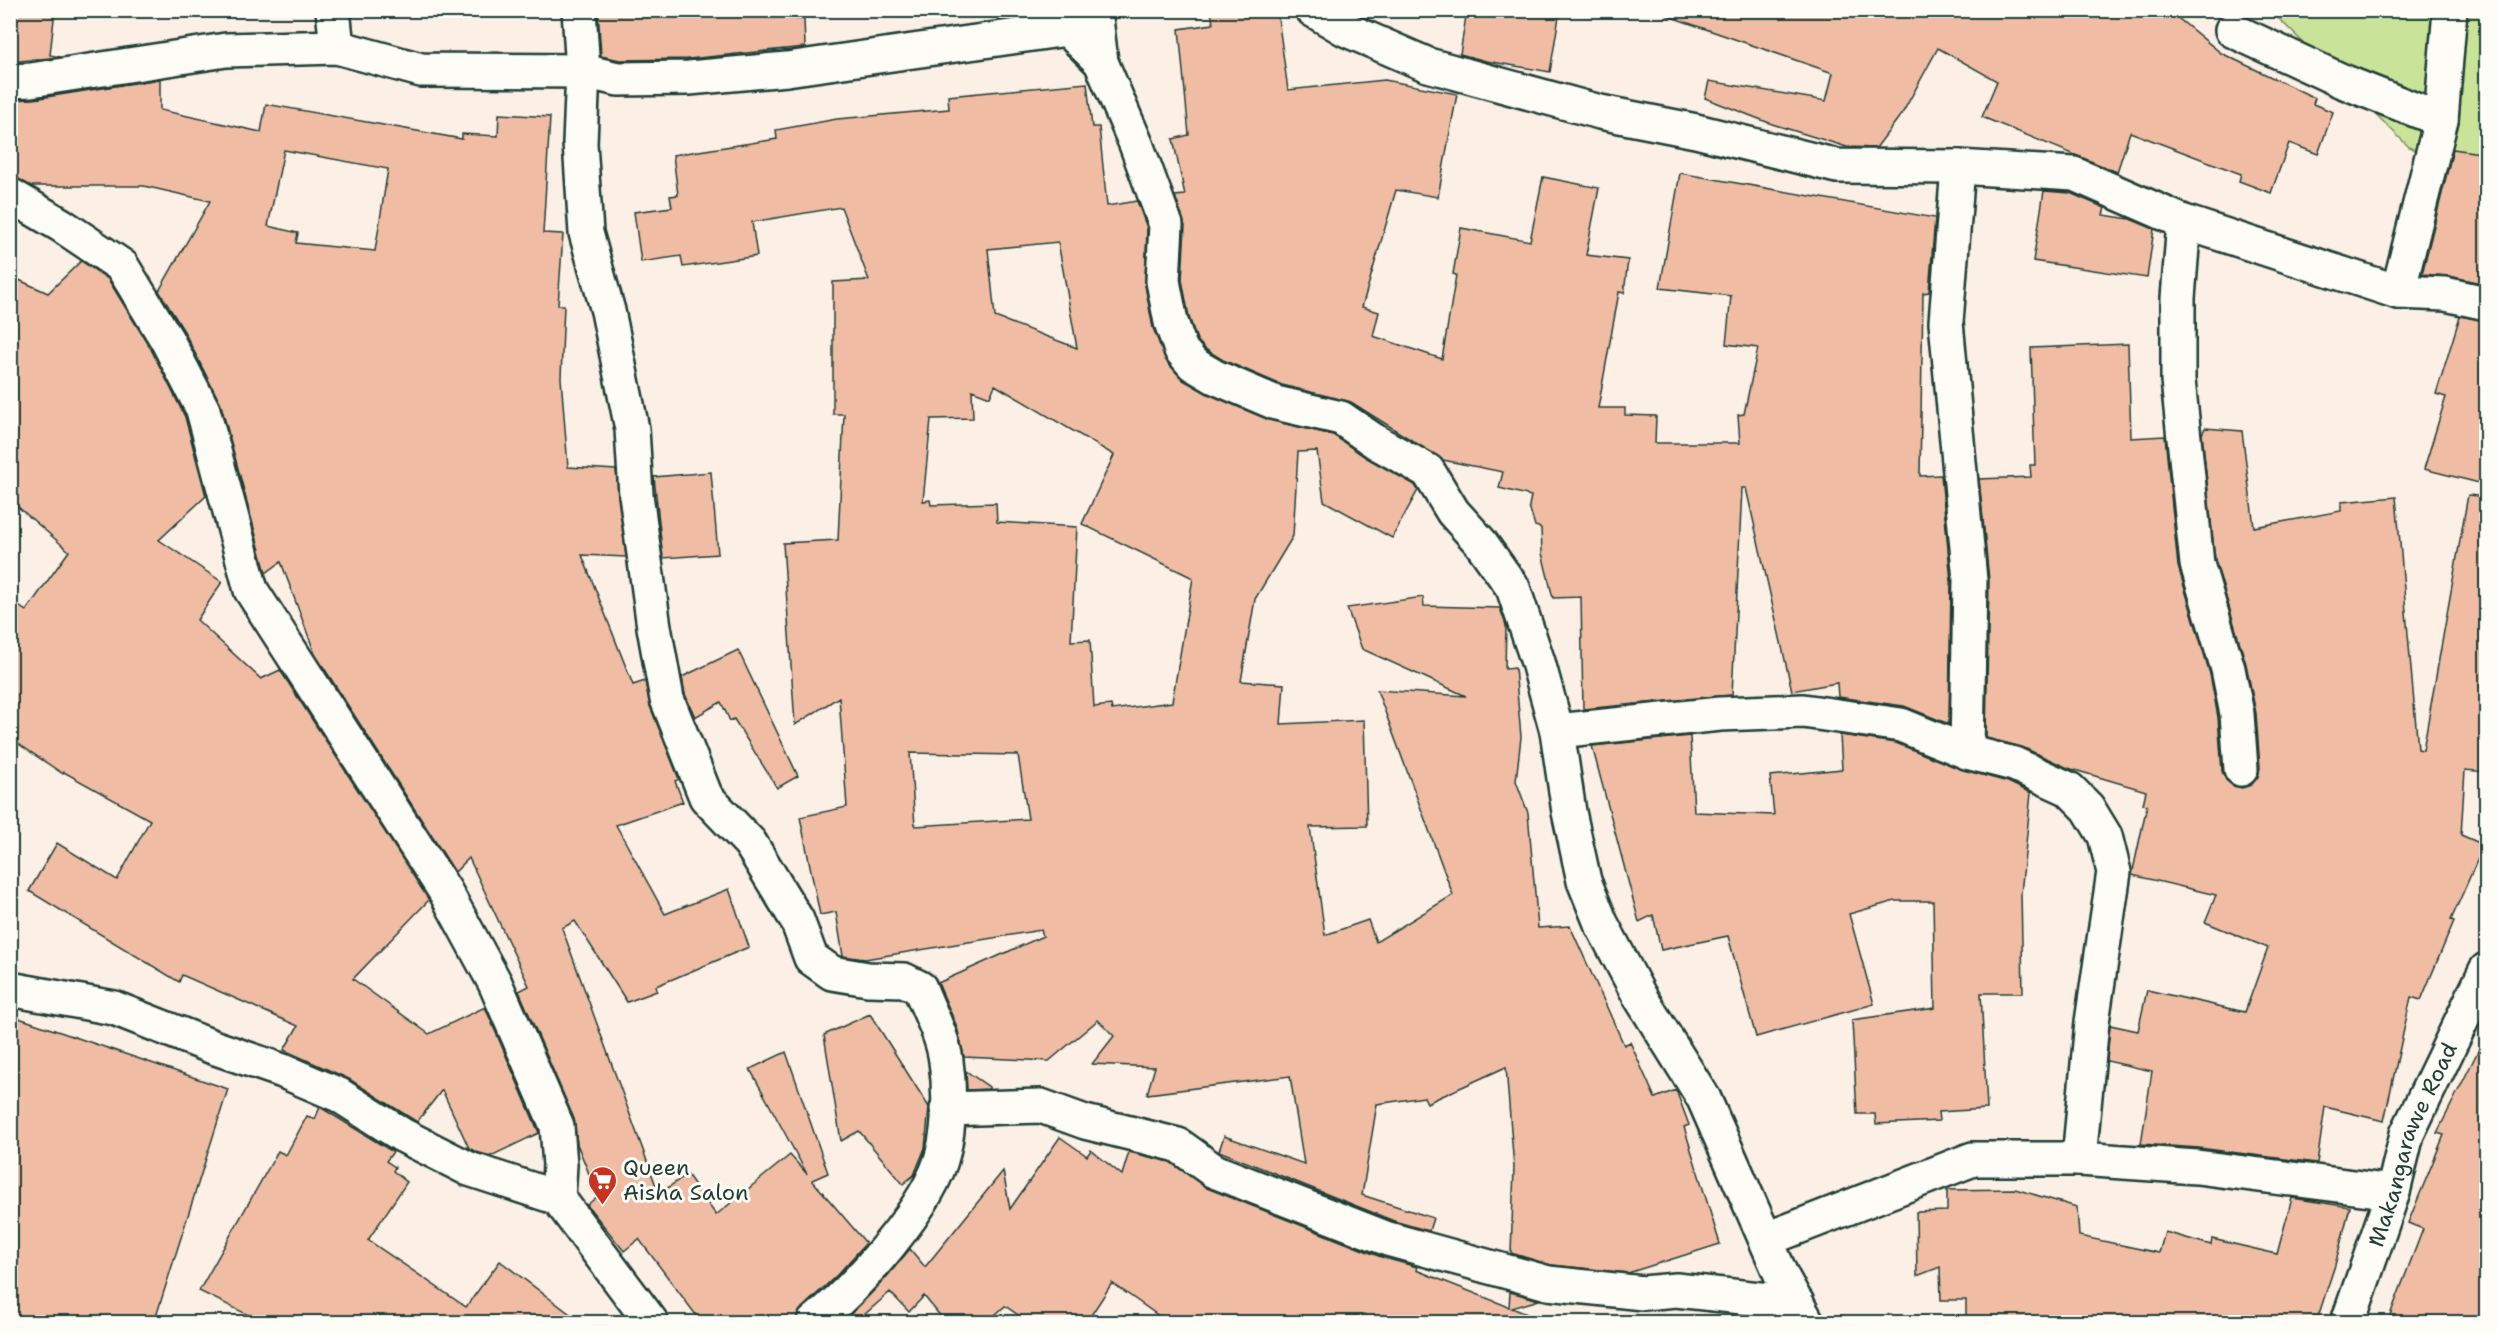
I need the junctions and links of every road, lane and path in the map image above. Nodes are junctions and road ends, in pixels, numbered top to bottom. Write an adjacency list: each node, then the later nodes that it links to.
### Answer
1 (333, 10): 7 (street)
2 (579, 10): 9 (street)
3 (1095, 10): 8 (street)
4 (1313, 10): 12 (street)
5 (2450, 10): 11 (street)
6 (2232, 30): 11 (street)
7 (337, 47): 9 (street); 10 (street)
8 (1101, 62): 9 (street); 17 (street)
9 (583, 71): 22 (street)
10 (10, 81)
11 (2440, 120): 15 (street)
12 (1958, 167): 14 (street); 18 (street)
13 (10, 195): 25 (street)
14 (2184, 222): 15 (street); 19 (street)
15 (2398, 292): 16 (street)
16 (2487, 303)
17 (1557, 731): 18 (street); 26 (street)
18 (1967, 752): 23 (street)
19 (2241, 770)
20 (2487, 970): 24 (street, Makangarawe Road)
21 (10, 989): 25 (street)
22 (947, 1109): 27 (street); 29 (street)
23 (2079, 1159): 24 (street); 26 (street)
24 (2393, 1192): 30 (street, Makangarawe Road)
25 (558, 1198): 28 (street)
26 (1767, 1239): 27 (street)
27 (1802, 1313)
28 (651, 1323)
29 (814, 1323)
30 (2348, 1323)

